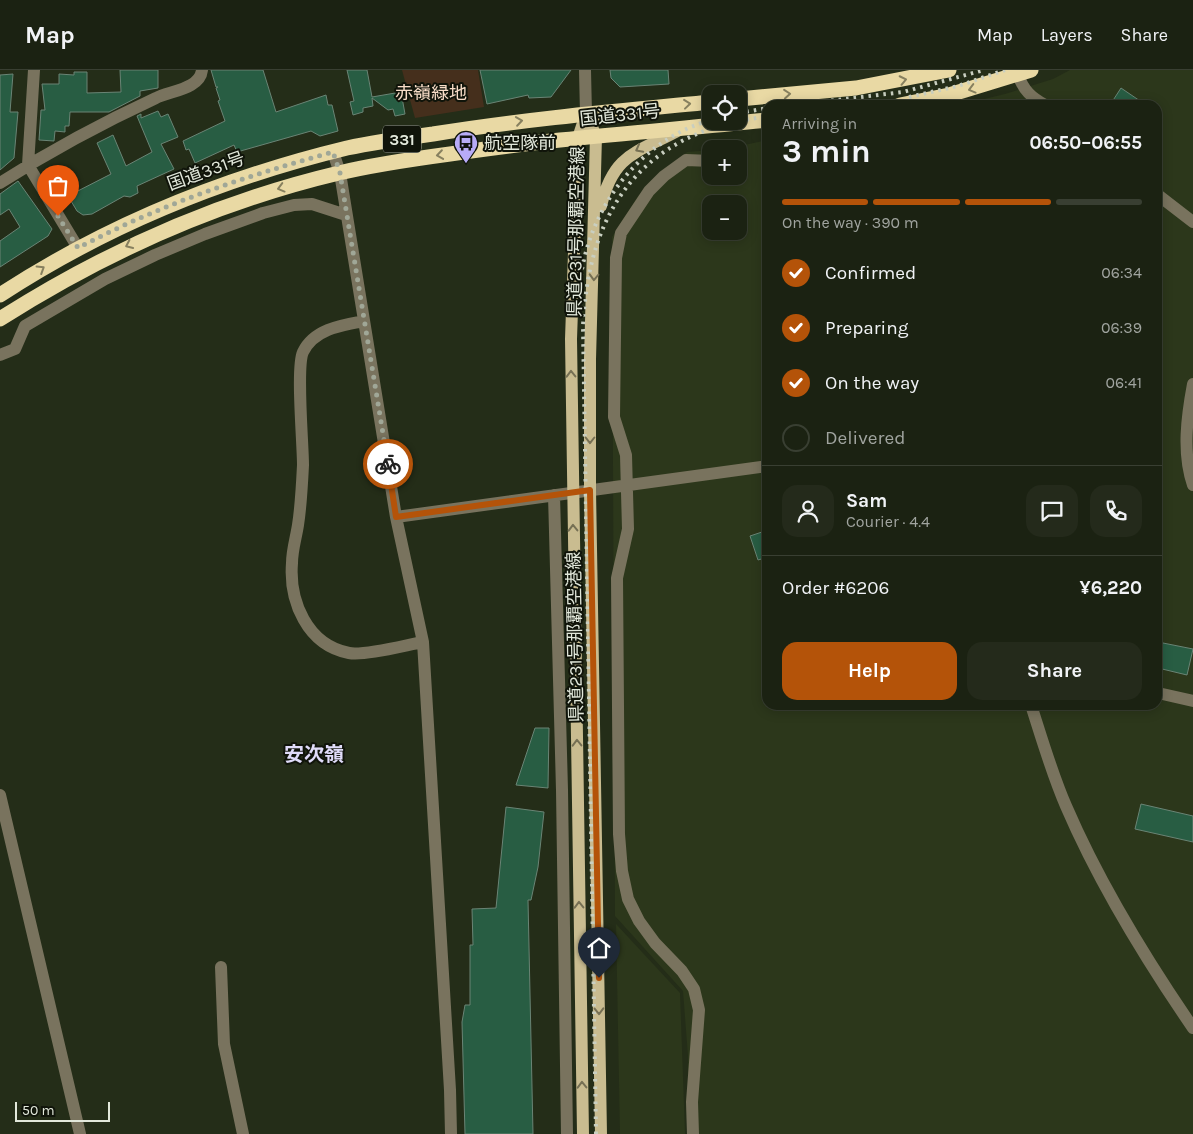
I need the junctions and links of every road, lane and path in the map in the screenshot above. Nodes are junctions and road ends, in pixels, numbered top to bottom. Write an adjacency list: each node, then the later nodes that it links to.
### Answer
1 (34, 70): 17 (street)
2 (202, 70): 17 (street)
3 (585, 70): 10 (street)
4 (949, 70): 6 (highway, one-way to 4)
5 (1022, 72): 7 (highway, one-way to 7); 8 (street)
6 (747, 98)
7 (924, 100)
8 (1036, 100)
9 (702, 103): 10 (highway, 国道331号 / 331, one-way to 9)
10 (586, 114): 13 (main road, 県道231号那覇空港線); 14 (main road, 県道231号那覇空港線); 15 (highway, 国道331号 / 331, one-way to 10)
11 (762, 121): 12 (highway, 国道331号 / 331)
12 (683, 128): 13 (highway, 国道331号 / 331); 23 (main road, one-way to 23)
13 (596, 136): 14 (highway, 国道331号 / 331); 23 (main road, 県道231号那覇空港線)
14 (578, 138): 18 (highway, 国道331号 / 331, one-way to 18); 34 (main road, 県道231号那覇空港線, one-way to 14)
15 (333, 152): 18 (street); 24 (highway, 国道331号 / 331)
16 (702, 161): 31 (street)
17 (28, 165): 19 (street); 24 (street)
18 (340, 173): 21 (street); 26 (highway, 国道331号 / 331, one-way to 26)
19 (0, 183)
20 (1162, 198): 22 (street)
21 (346, 215): 27 (street); 28 (street)
22 (1193, 222)
23 (595, 228): 33 (main road, 県道231号那覇空港線, one-way to 33)
24 (78, 248): 25 (highway, 国道331号 / 331, one-way to 24)
25 (0, 295)
26 (0, 319)
27 (364, 321): 36 (street); 37 (street)
28 (0, 356)
29 (1193, 384): 32 (street)
30 (762, 467): 31 (street)
31 (627, 485): 33 (street); 50 (street)
32 (1193, 485)
33 (590, 490): 34 (street); 49 (main road, 県道231号那覇空港線, one-way to 49)
34 (573, 492): 35 (street); 48 (main road, 県道231号那覇空港線, one-way to 34)
35 (554, 495): 36 (street); 47 (street)
36 (396, 517): 37 (street)
37 (423, 642): 46 (street)
38 (1162, 694): 39 (street)
39 (1193, 701)
40 (1033, 710): 43 (street)
41 (0, 795): 44 (street)
42 (221, 967): 45 (street)
43 (1193, 1028)
44 (80, 1134)
45 (243, 1134)
46 (451, 1134)
47 (567, 1134)
48 (583, 1134)
49 (601, 1134)
50 (693, 1134)

